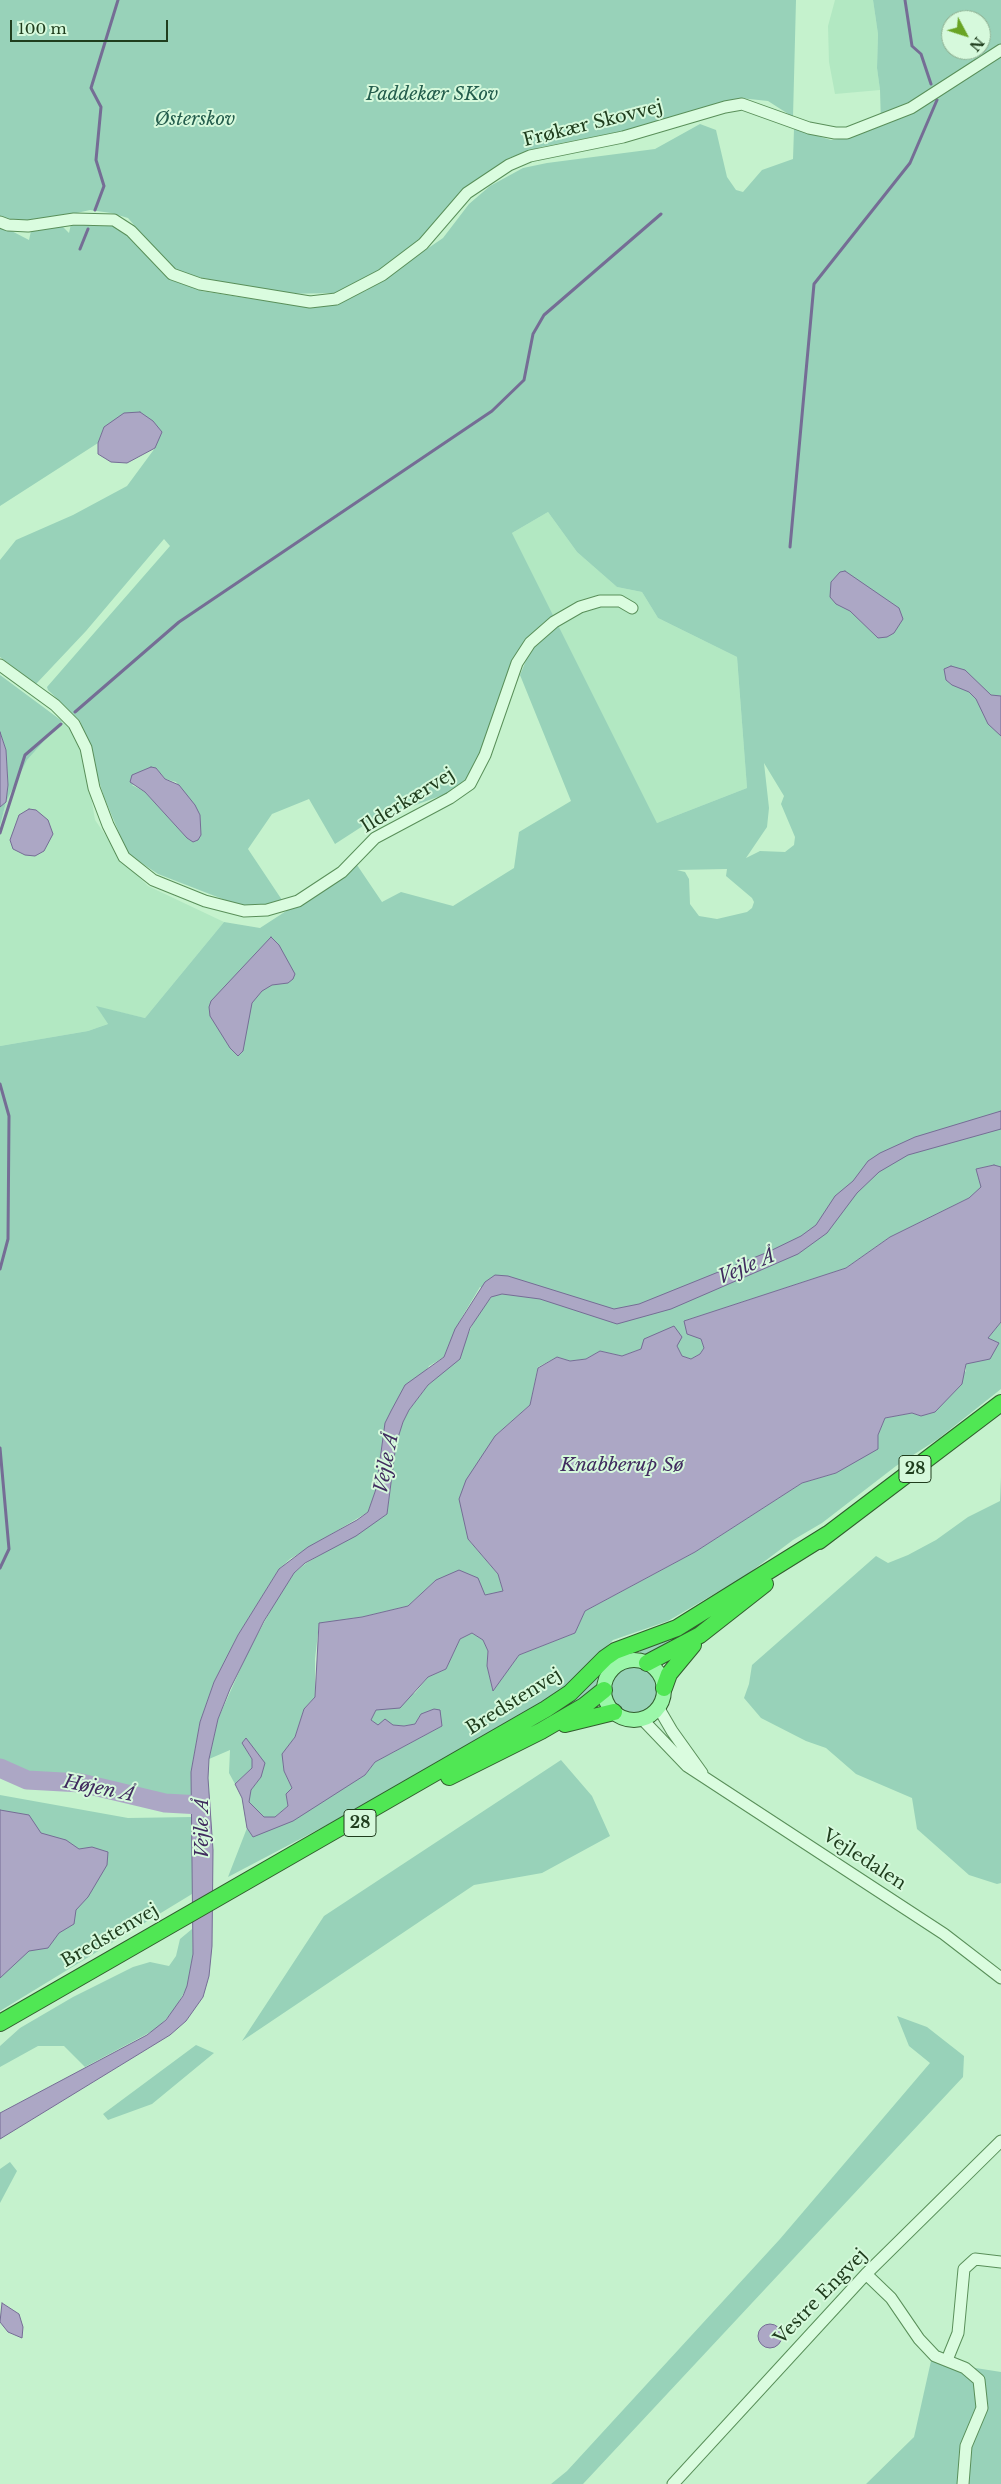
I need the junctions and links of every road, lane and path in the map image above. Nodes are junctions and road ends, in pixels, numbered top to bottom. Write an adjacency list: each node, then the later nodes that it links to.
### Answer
1 (1001, 50): 2 (street, Frøkær Skovvej)
2 (0, 222)
3 (632, 608): 4 (street, Ilderkærvej)
4 (0, 665)
5 (1001, 1403): 6 (highway, Bredstenvej / 28)
6 (828, 1534): 7 (highway, Bredstenvej / 28); 16 (highway, Bredstenvej / 28)
7 (700, 1635): 8 (highway, Bredstenvej / 28); 9 (highway, Bredstenvej / 28)
8 (647, 1663): 9 (main road); 10 (main road, 28)
9 (664, 1688): 11 (main road, 28)
10 (604, 1690): 12 (main road); 14 (highway, Bredstenvej / 28)
11 (658, 1707): 13 (main road); 15 (street, Vejledalen)
12 (614, 1712): 13 (main road); 14 (highway, Bredstenvej / 28)
13 (642, 1719): 15 (street, Vejledalen)
14 (541, 1731): 16 (highway, Bredstenvej / 28)
15 (704, 1776): 17 (street, Vejledalen)
16 (240, 1885): 18 (highway, Bredstenvej / 28)
17 (1001, 1978)
18 (0, 2023)
19 (1001, 2141): 21 (street, Vestre Engvej)
20 (1001, 2262): 22 (street)
21 (866, 2274): 22 (street); 23 (street, Vestre Engvej)
22 (947, 2360): 24 (street)
23 (673, 2484)
24 (963, 2484)

